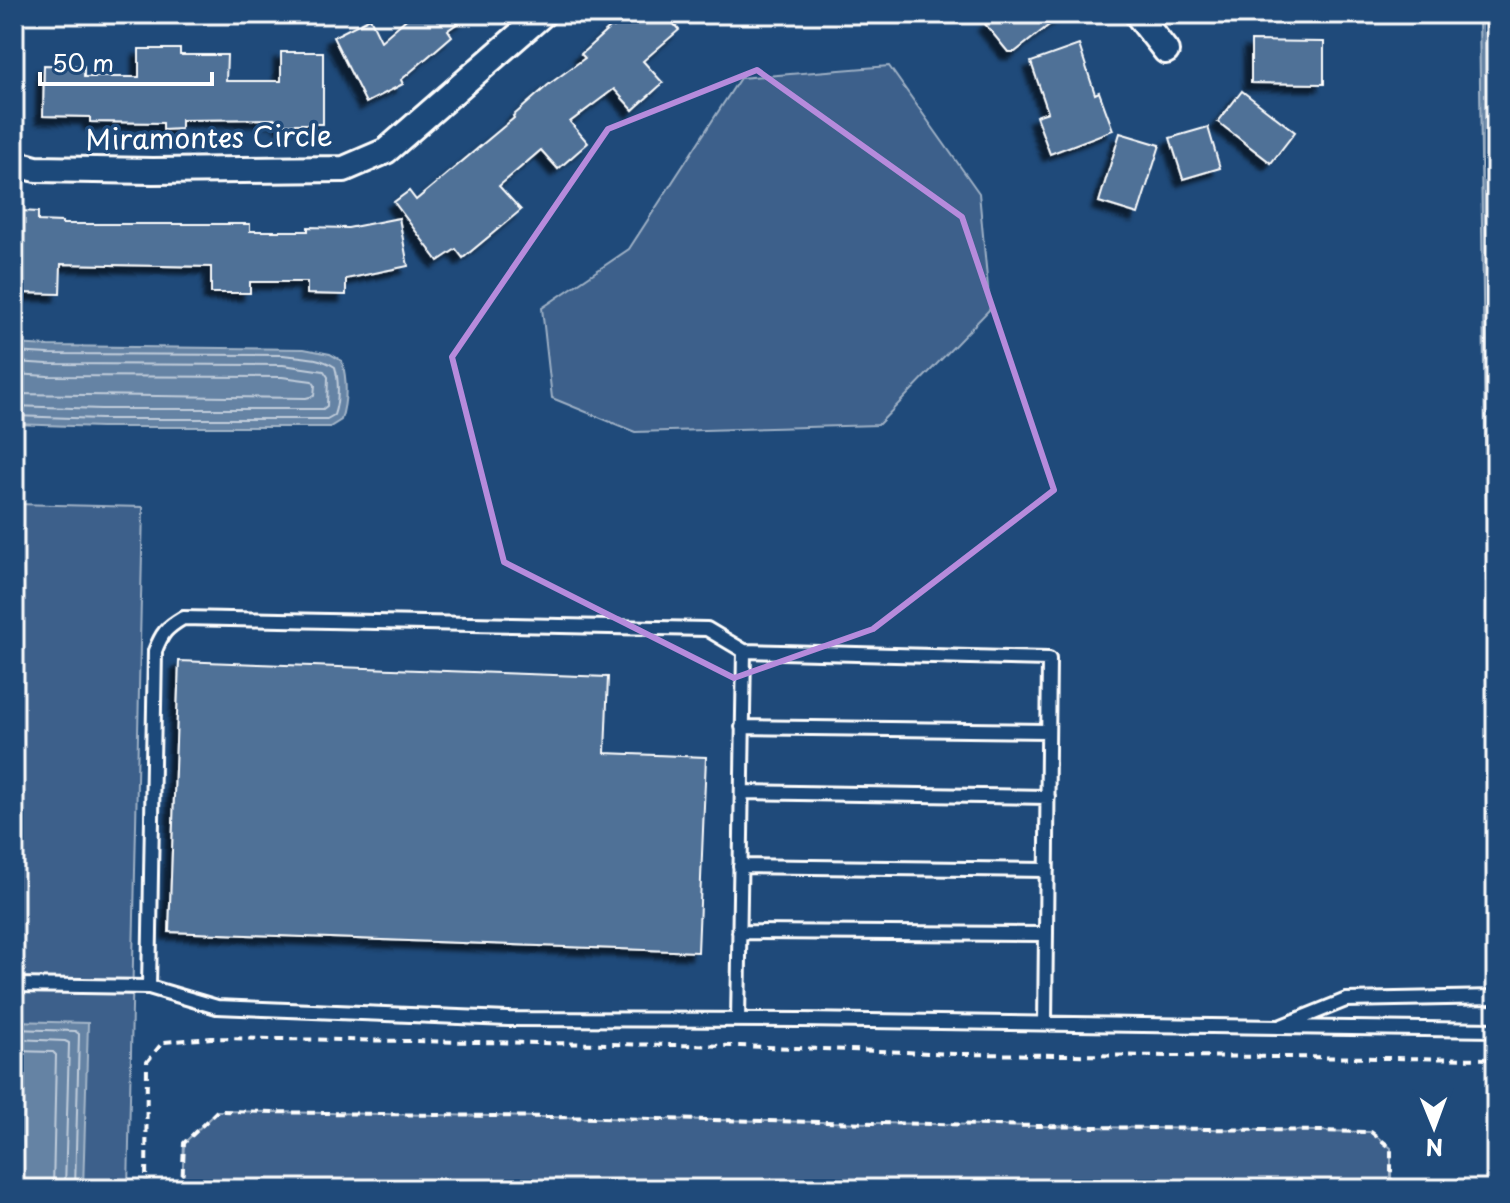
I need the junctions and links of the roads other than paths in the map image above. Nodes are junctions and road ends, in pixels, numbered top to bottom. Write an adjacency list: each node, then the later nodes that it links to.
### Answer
1 (543, 14): 4 (street, Miramontes Circle)
2 (1137, 14): 3 (street)
3 (1166, 51)
4 (14, 163)
5 (744, 651): 6 (lane); 7 (lane); 15 (lane)
6 (742, 727): 7 (lane); 8 (lane)
7 (1048, 731): 9 (lane)
8 (742, 792): 9 (lane); 10 (lane)
9 (1048, 797): 11 (lane)
10 (740, 866): 11 (lane); 12 (lane)
11 (1047, 870): 13 (lane)
12 (739, 932): 13 (lane); 17 (lane)
13 (1046, 934): 18 (lane)
14 (14, 985): 15 (lane)
15 (149, 987): 17 (lane)
16 (1496, 997): 19 (lane)
17 (738, 1020): 18 (lane)
18 (1045, 1024): 19 (lane)
19 (1279, 1027): 20 (lane)
20 (1496, 1030)

